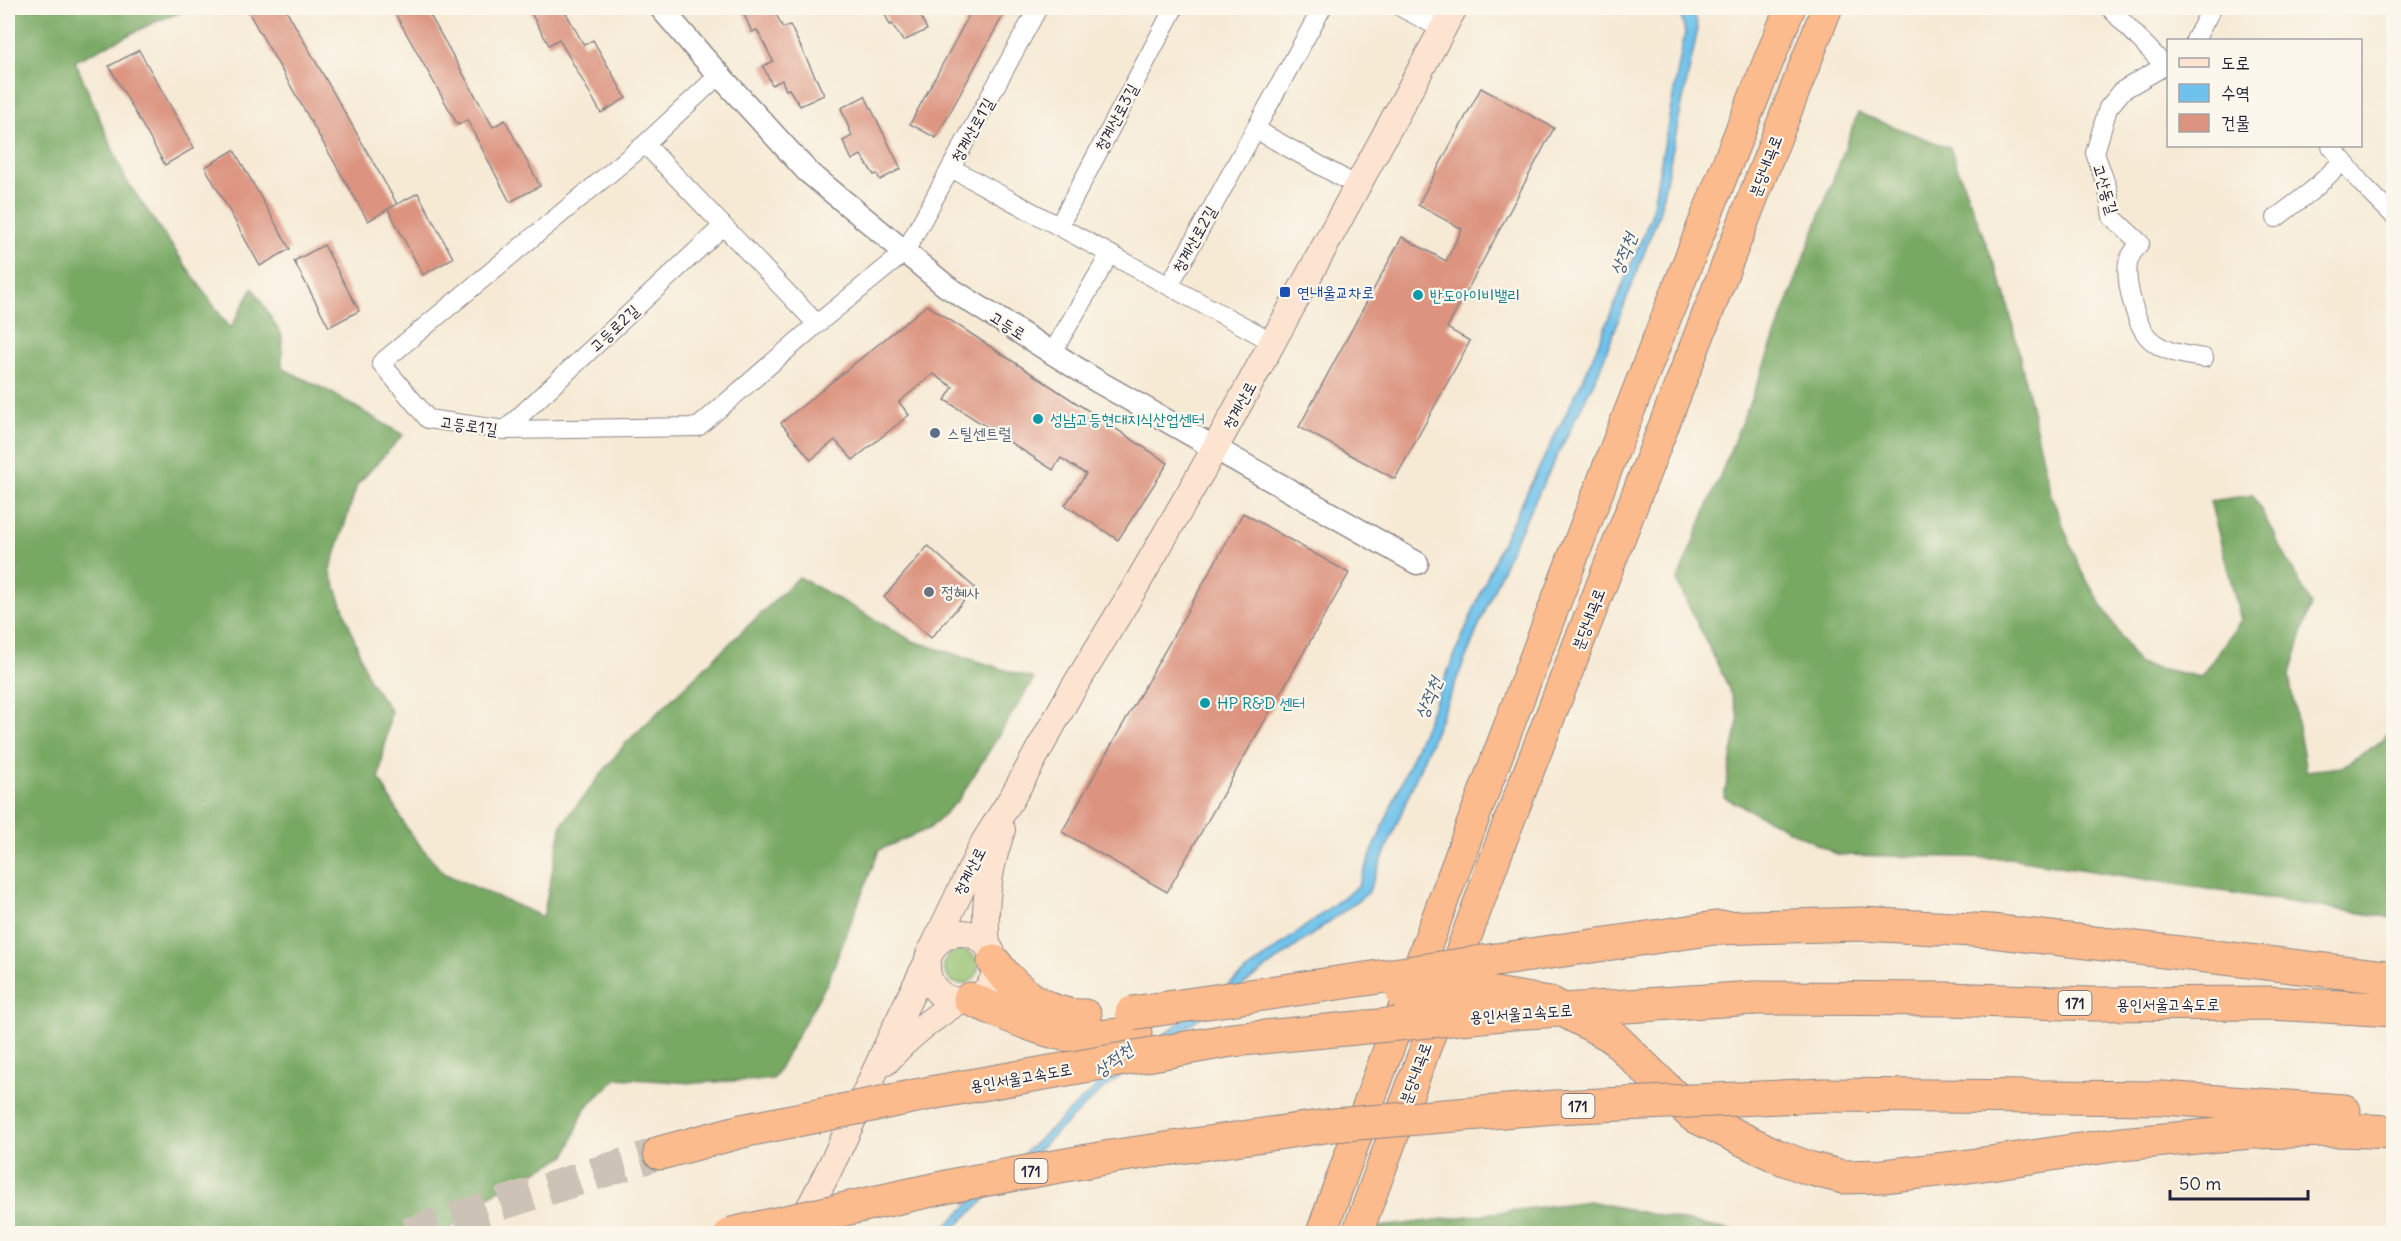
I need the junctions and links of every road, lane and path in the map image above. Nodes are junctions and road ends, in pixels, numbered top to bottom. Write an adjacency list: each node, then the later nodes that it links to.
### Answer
1 (661, 8): 13 (street, 고등로)
2 (1038, 8): 18 (street, 청계산로1길)
3 (1174, 8): 23 (street, 청계산로3길)
4 (1322, 8): 14 (street, 청계산로2길)
5 (1402, 8): 10 (street)
6 (1790, 8): 47 (highway, 분당내곡로)
7 (1827, 8): 48 (highway, 분당내곡로)
8 (2110, 8): 12 (street, 고산동길)
9 (2212, 8): 11 (street)
10 (1448, 18): 19 (main road, 청계산로)
11 (2196, 39)
12 (2167, 65): 30 (street, 고산동길)
13 (719, 75): 15 (street, 고등로1길); 24 (street, 고등로)
14 (1255, 129): 19 (street); 26 (street, 청계산로2길)
15 (645, 144): 22 (street); 31 (street, 고등로1길)
16 (2332, 147): 17 (street)
17 (2343, 161): 20 (street); 21 (street)
18 (951, 168): 23 (street, 청계산로2길); 24 (street, 청계산로1길)
19 (1357, 186): 28 (main road, 청계산로)
20 (2394, 216)
21 (2276, 218)
22 (723, 226): 27 (street); 31 (street, 고등로2길)
23 (1059, 226): 25 (street, 청계산로2길)
24 (905, 252): 27 (street, 고등로1길); 29 (street, 고등로)
25 (1110, 254): 26 (street, 청계산로2길); 29 (street)
26 (1168, 286): 28 (street)
27 (817, 324): 31 (street, 고등로1길)
28 (1273, 342): 32 (main road, 청계산로)
29 (1052, 353): 32 (street, 고등로)
30 (2204, 358)
31 (505, 430)
32 (1214, 450): 33 (street, 고등로); 34 (main road, 청계산로)
33 (1417, 563)
34 (1013, 796): 35 (main road, 청계산로); 36 (main road, 청계산로)
35 (990, 954): 36 (main road); 38 (main road); 40 (highway)
36 (930, 955): 38 (main road); 41 (main road, 청계산로)
37 (2394, 978): 40 (highway, bridge)
38 (964, 1000): 40 (highway); 41 (main road, 청계산로)
39 (2394, 1010): 44 (highway, 용인서울고속도로 / 171, bridge)
40 (1133, 1023): 43 (highway, bridge)
41 (865, 1092): 46 (main road, 청계산로)
42 (2394, 1114): 45 (highway, 171, bridge)
43 (2394, 1131)
44 (660, 1153)
45 (731, 1233)
46 (794, 1233)
47 (1321, 1233)
48 (1357, 1233)

